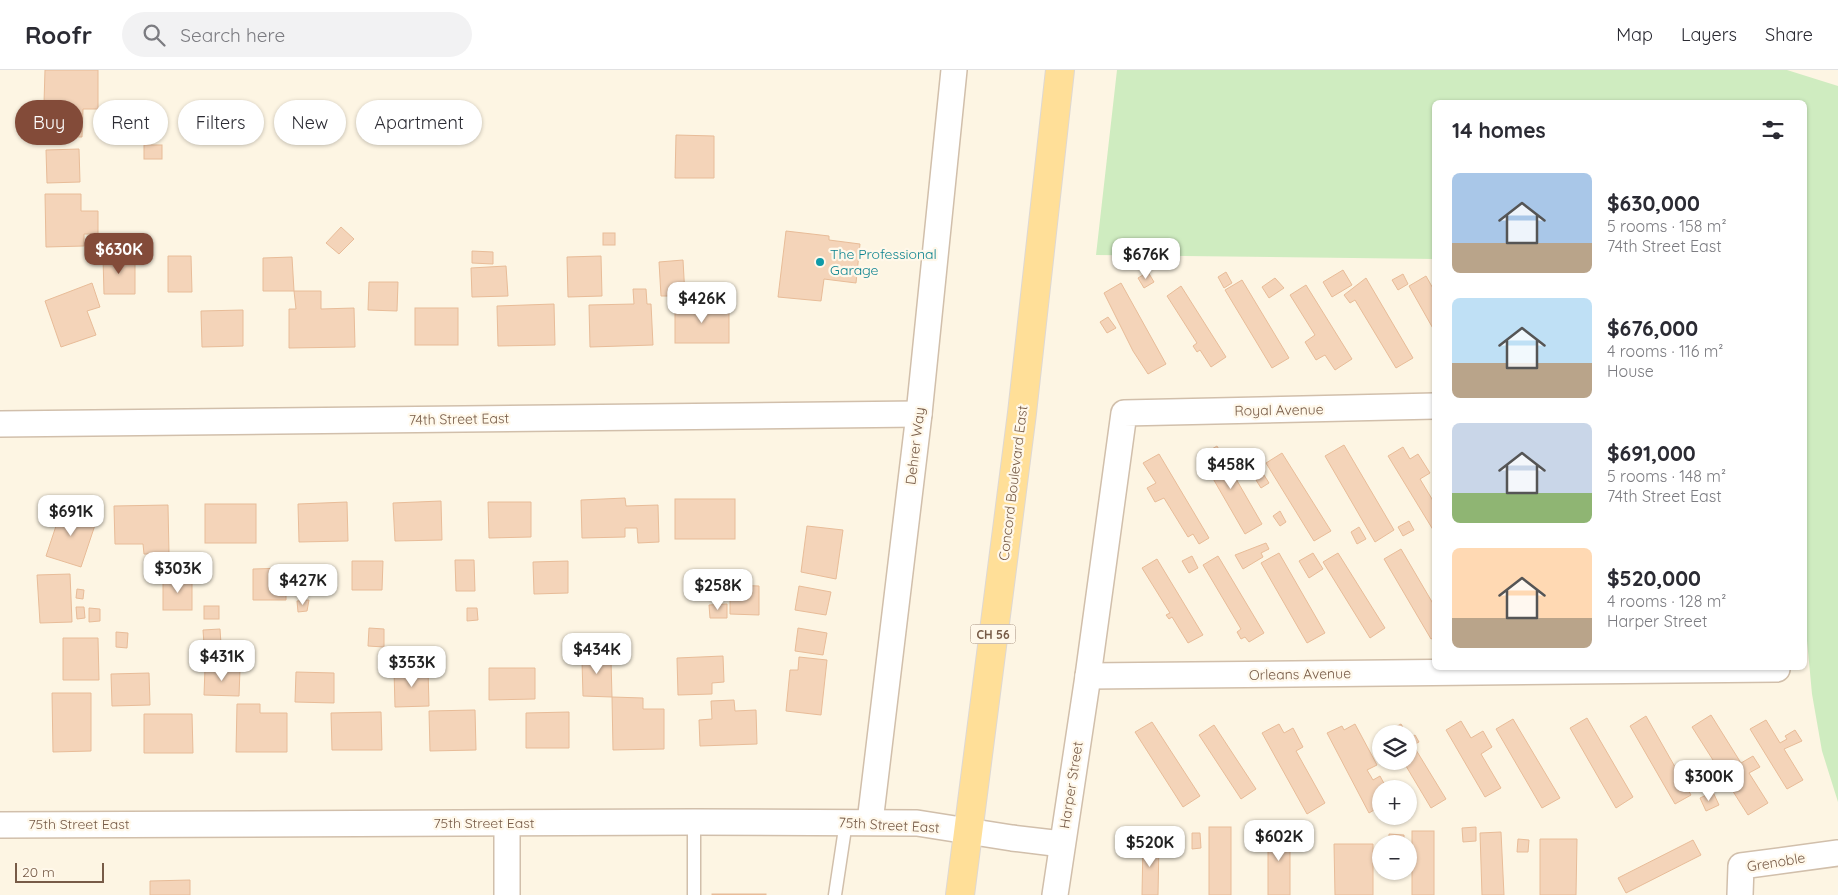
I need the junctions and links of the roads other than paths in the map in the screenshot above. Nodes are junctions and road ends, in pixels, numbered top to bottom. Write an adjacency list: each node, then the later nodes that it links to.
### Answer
1 (954, 70): 4 (street, Dehrer Way)
2 (1060, 70): 13 (main road, Concord Boulevard East / CH 56)
3 (1432, 406): 7 (street, Royal Avenue)
4 (919, 414): 5 (street, 74th Street East); 10 (street, Dehrer Way)
5 (0, 424)
6 (1605, 670): 7 (street, Orleans Avenue)
7 (1088, 676): 14 (street, Harper Street)
8 (694, 822): 9 (street, 75th Street East); 11 (street, 75th Street East); 17 (lane)
9 (846, 822): 10 (street, 75th Street East); 18 (lane)
10 (870, 822): 13 (street, 75th Street East)
11 (508, 823): 12 (street, 75th Street East); 16 (street)
12 (0, 825)
13 (968, 830): 14 (street, 75th Street East); 19 (main road, Concord Boulevard East / CH 56)
14 (1062, 844): 20 (street, Harper Street)
15 (1838, 853): 21 (street, Grenoble)
16 (507, 895)
17 (694, 895)
18 (835, 895)
19 (960, 895)
20 (1055, 895)
21 (1740, 895)

